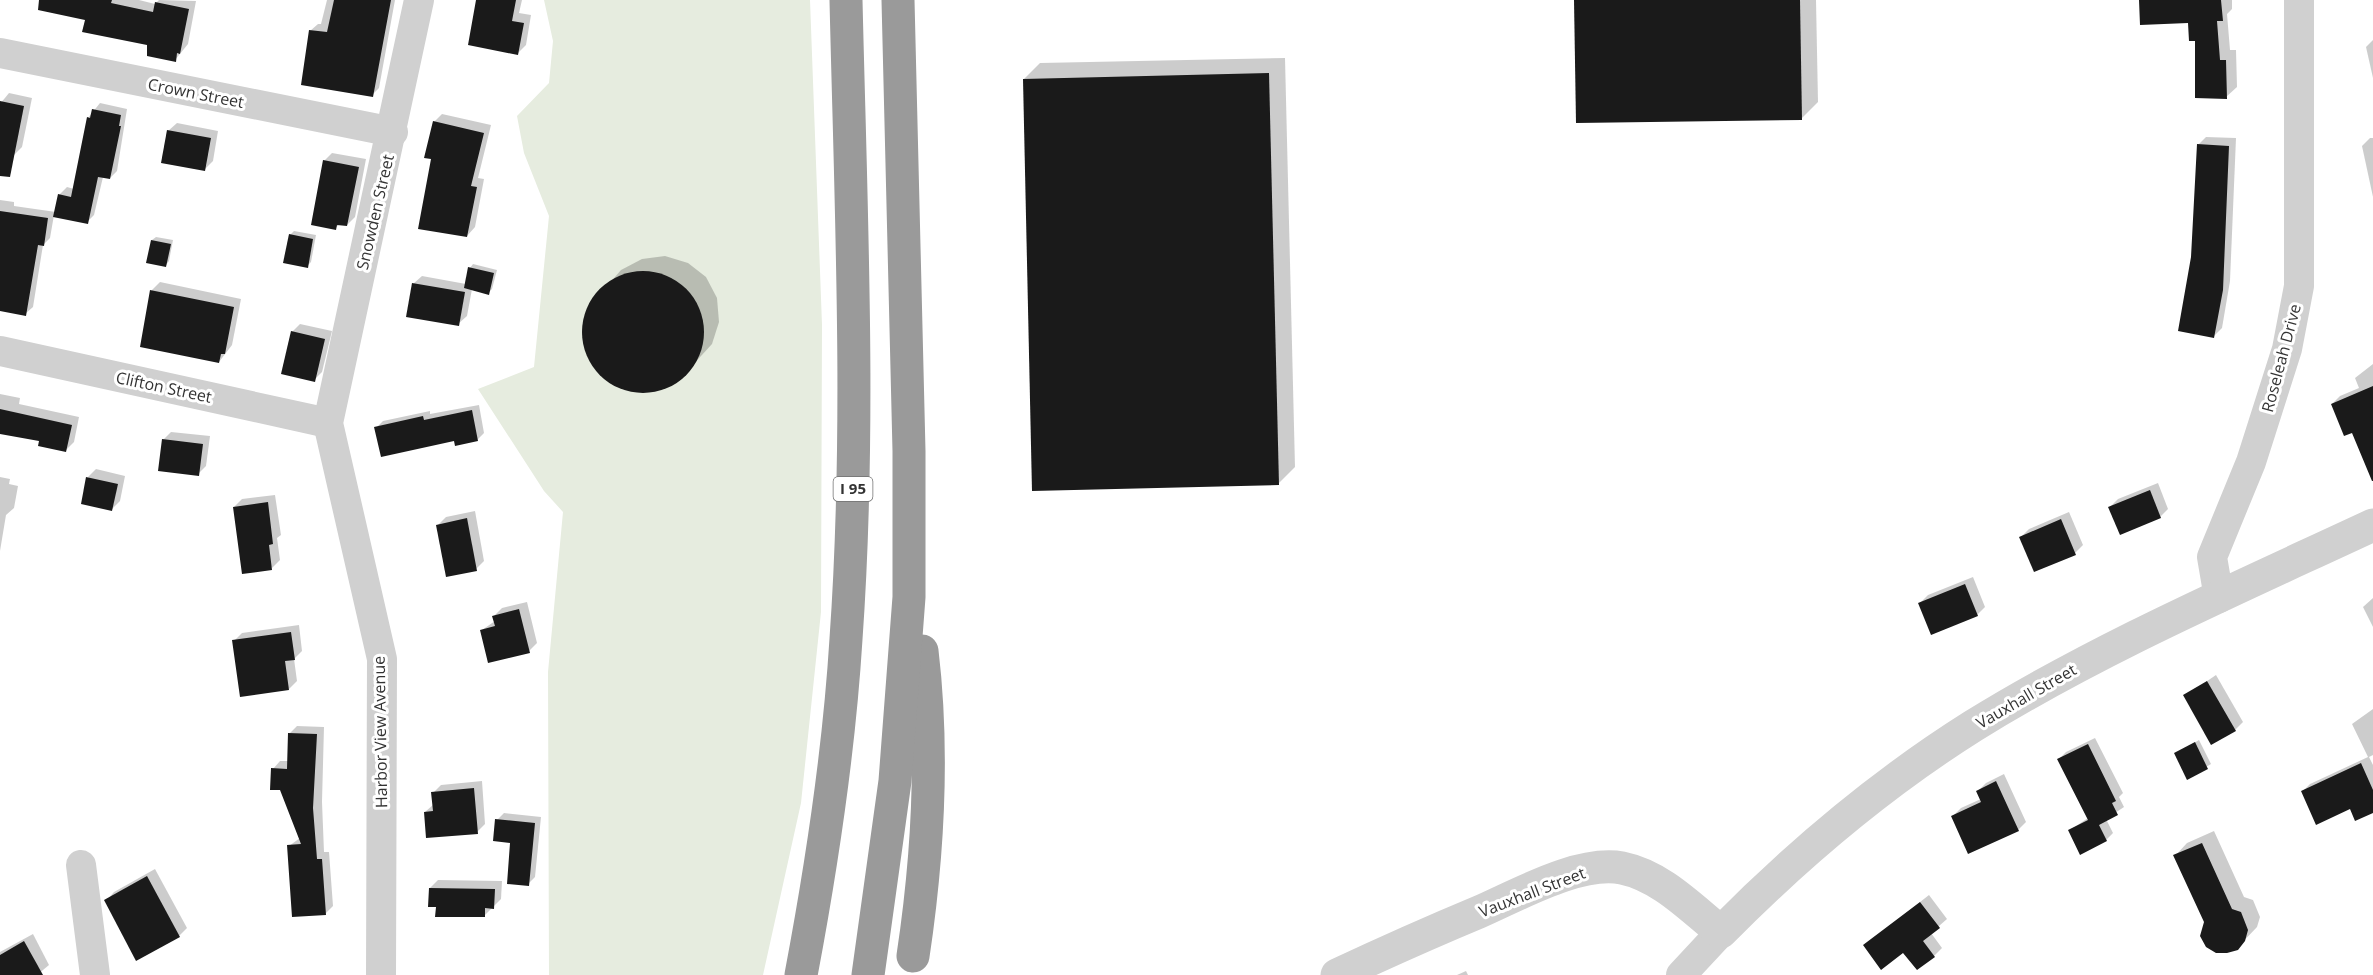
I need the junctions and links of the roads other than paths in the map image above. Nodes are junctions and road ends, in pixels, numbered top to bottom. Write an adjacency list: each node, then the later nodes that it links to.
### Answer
1 (419, 0): 6 (street, Snowden Street)
2 (846, 0): 13 (highway, I 95)
3 (898, 0): 10 (highway)
4 (2299, 0): 11 (street, Roseleah Drive)
5 (0, 53): 6 (street, Crown Street)
6 (393, 132): 8 (street, Snowden Street)
7 (0, 351): 8 (street, Clifton Street)
8 (328, 423): 17 (street, Harbor View Avenue)
9 (2373, 525): 11 (street, Vauxhall Street)
10 (909, 582): 15 (highway); 20 (highway)
11 (2219, 598): 14 (street, Vauxhall Street)
12 (81, 865): 16 (street)
13 (813, 908): 18 (highway); 19 (highway, I 95)
14 (1721, 932): 21 (street, Vauxhall Street); 22 (street, Vauxhall Street)
15 (914, 956)
16 (95, 975)
17 (381, 975)
18 (786, 975)
19 (801, 975)
20 (868, 975)
21 (1336, 975)
22 (1681, 975)

